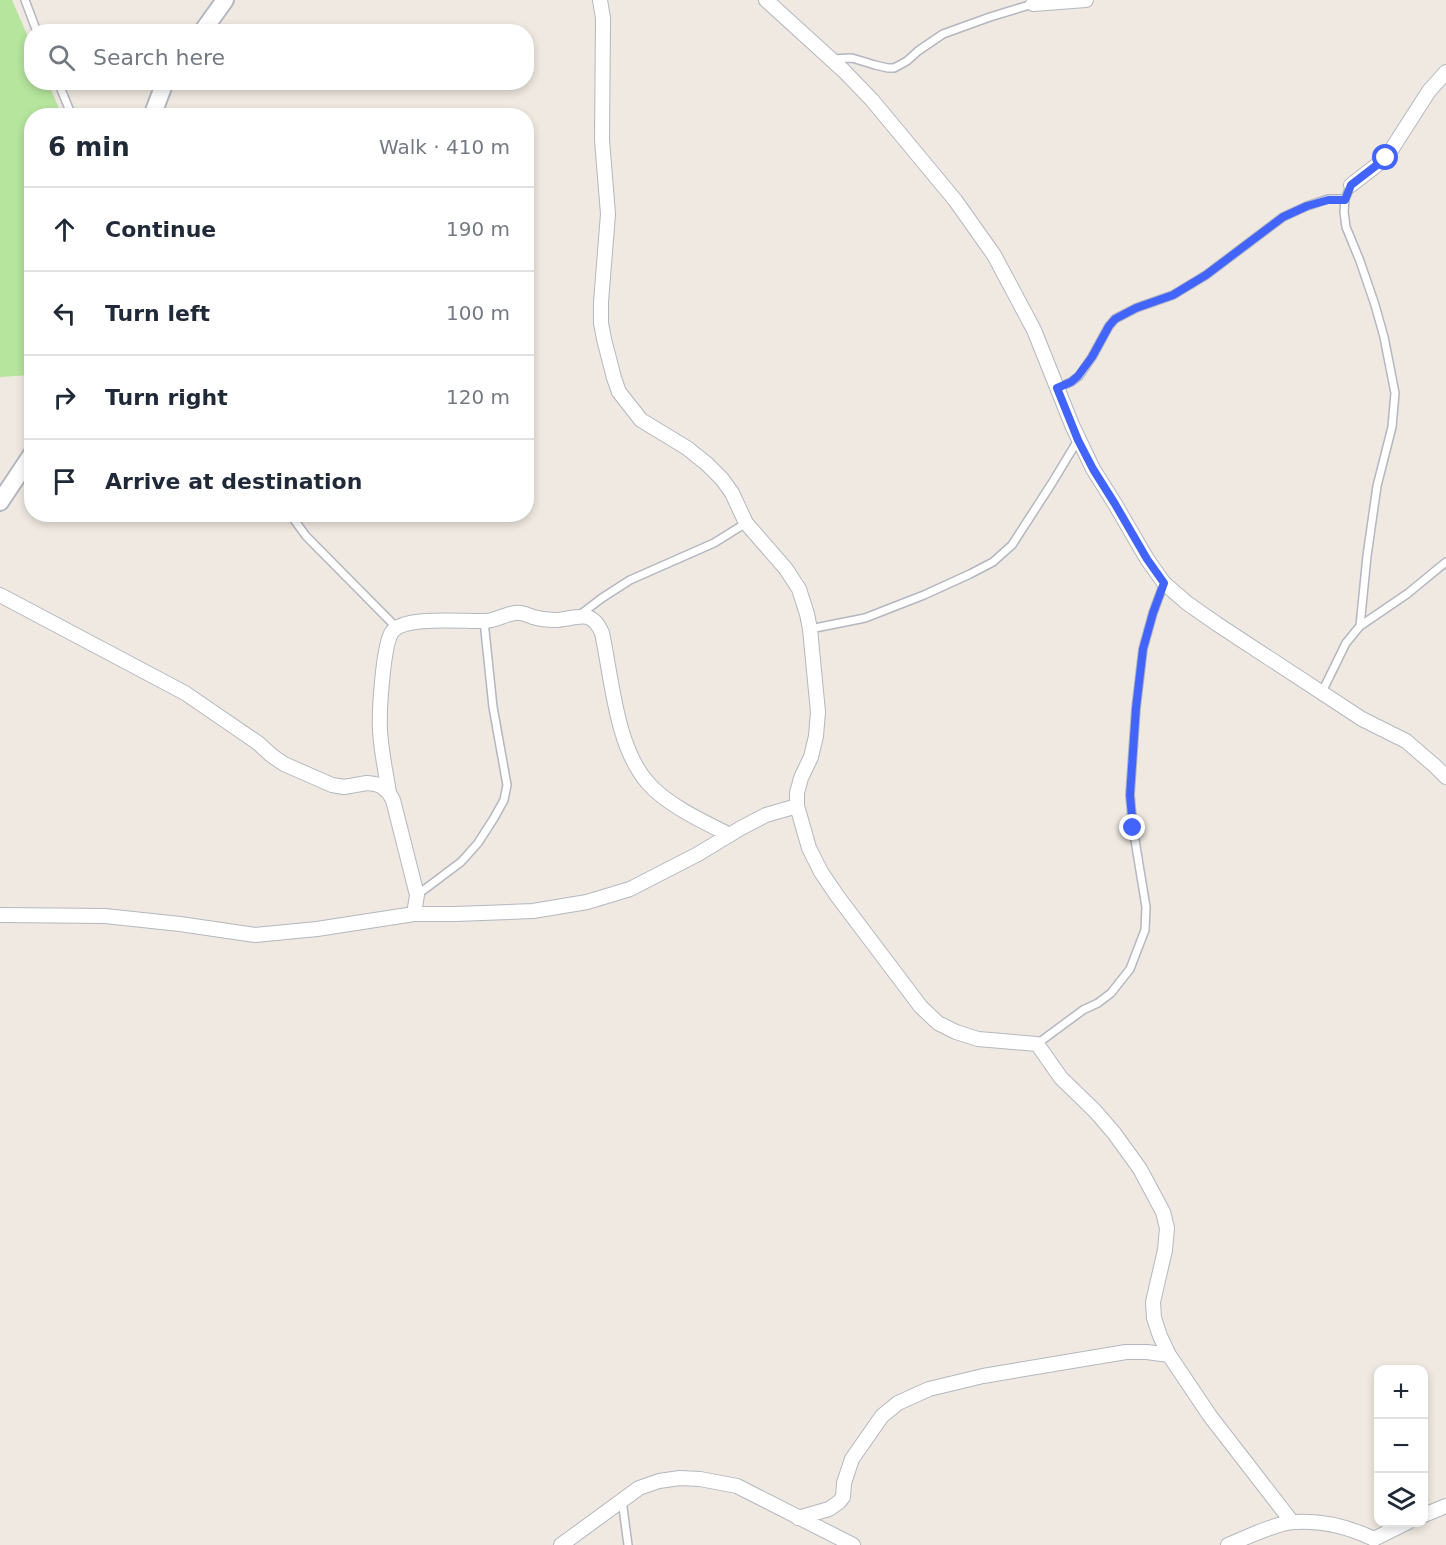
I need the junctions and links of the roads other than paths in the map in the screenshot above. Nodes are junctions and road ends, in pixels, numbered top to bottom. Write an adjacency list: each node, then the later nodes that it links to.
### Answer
1 (25, 0): 7 (lane)
2 (225, 0): 8 (street)
3 (600, 0): 22 (street)
4 (766, 0): 9 (street)
5 (1086, 0): 6 (street)
6 (1037, 2): 9 (lane)
7 (34, 24)
8 (208, 24)
9 (831, 59): 17 (street)
10 (1446, 72): 15 (street)
11 (61, 90): 13 (lane)
12 (162, 90): 14 (street)
13 (69, 108)
14 (155, 108)
15 (1351, 185): 16 (lane)
16 (1345, 200): 17 (lane); 28 (lane)
17 (1057, 388): 18 (street)
18 (1078, 440): 24 (street); 30 (lane)
19 (24, 466): 20 (street)
20 (0, 501)
21 (296, 522): 29 (lane)
22 (746, 523): 26 (lane); 30 (street)
23 (1446, 562): 28 (lane)
24 (1164, 583): 31 (street); 39 (lane)
25 (0, 595): 33 (street)
26 (577, 617): 27 (street); 35 (street)
27 (484, 621): 29 (street); 36 (lane)
28 (1360, 626): 31 (lane)
29 (396, 627): 33 (street)
30 (810, 629): 34 (street)
31 (1322, 692): 32 (street)
32 (1446, 777)
33 (389, 793): 36 (street)
34 (797, 807): 35 (street); 39 (street)
35 (730, 835): 37 (street)
36 (417, 895): 37 (street)
37 (414, 914): 38 (street)
38 (0, 915)
39 (1037, 1044): 40 (street)
40 (1169, 1355): 44 (street); 45 (street)
41 (622, 1500): 44 (street); 48 (street); 49 (lane)
42 (1446, 1506): 43 (street)
43 (1428, 1513)
44 (798, 1518): 50 (street)
45 (1292, 1522): 47 (street); 51 (street)
46 (1400, 1527): 47 (street)
47 (1375, 1542)
48 (561, 1545)
49 (628, 1545)
50 (853, 1545)
51 (1229, 1545)

